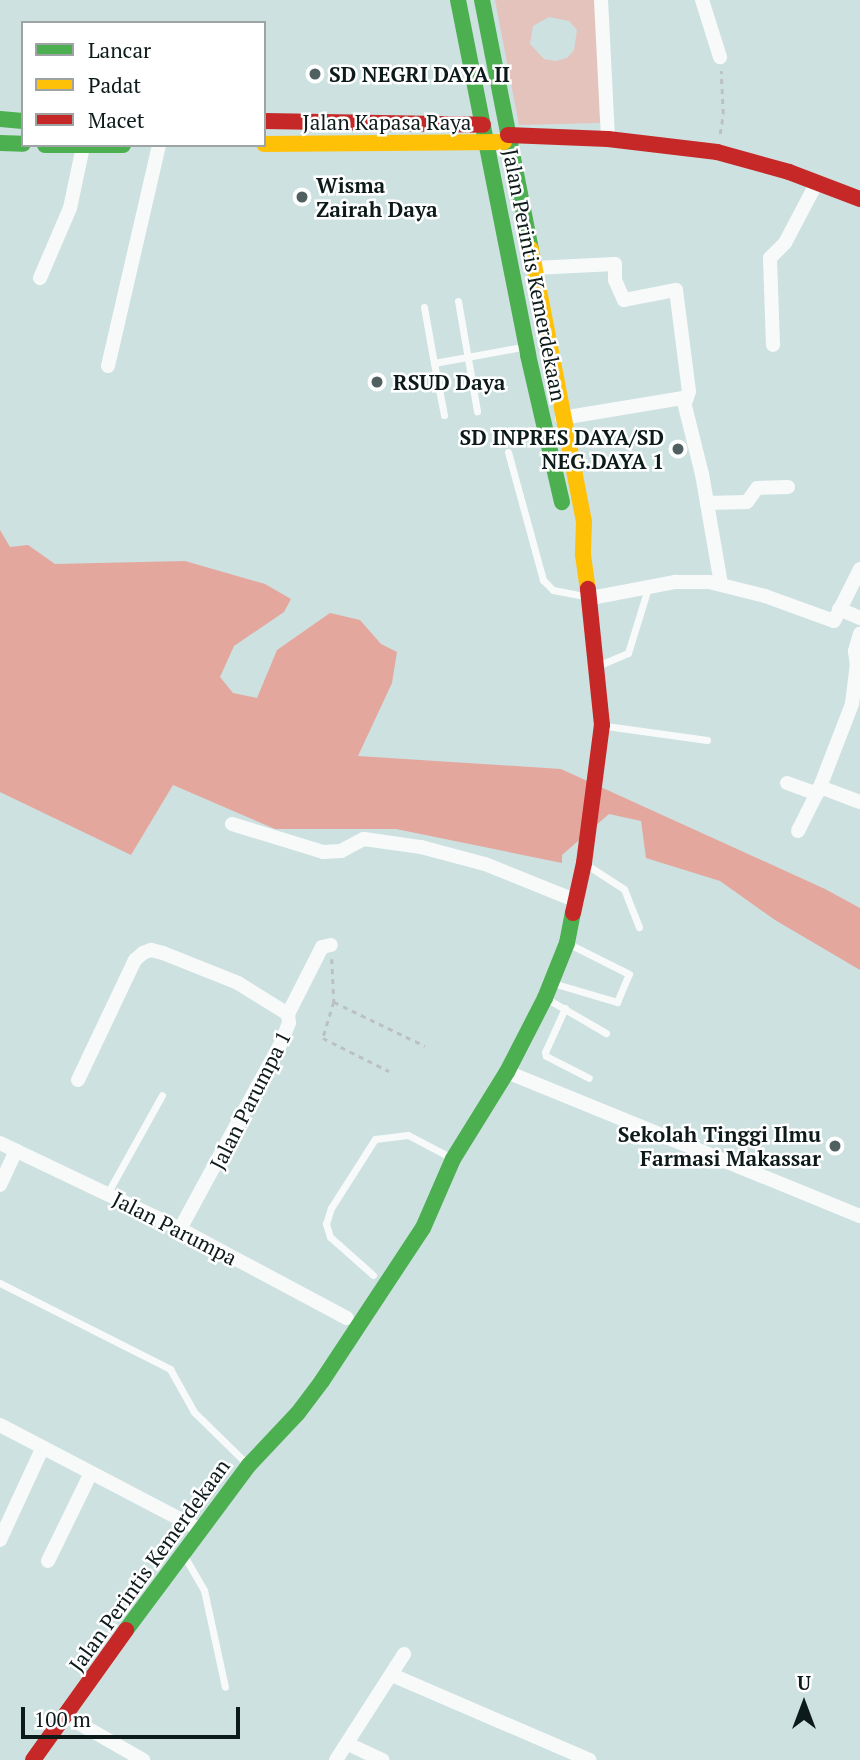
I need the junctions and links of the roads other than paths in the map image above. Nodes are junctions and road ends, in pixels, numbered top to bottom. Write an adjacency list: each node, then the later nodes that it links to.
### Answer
1 (458, 0): 9 (main road, Jalan Perintis Kemerdekaan)
2 (482, 0): 10 (main road, Jalan Perintis Kemerdekaan)
3 (601, 0): 11 (street)
4 (702, 0): 5 (street)
5 (720, 57)
6 (0, 119): 7 (main road)
7 (21, 121)
8 (266, 121): 9 (main road, Jalan Kapasa Raya)
9 (485, 125): 10 (main road, Jalan Kapasa Raya); 13 (main road, Jalan Perintis Kemerdekaan)
10 (508, 134): 11 (main road); 13 (main road, Jalan Kapasa Raya); 20 (main road, Jalan Perintis Kemerdekaan)
11 (608, 139): 18 (main road)
12 (0, 143): 14 (main road)
13 (487, 143): 15 (main road, Jalan Kapasa Raya); 26 (main road, Jalan Perintis Kemerdekaan)
14 (21, 144)
15 (266, 144)
16 (83, 147): 21 (street)
17 (159, 147): 29 (street)
18 (817, 182): 19 (main road); 24 (street)
19 (860, 199)
20 (534, 268): 25 (main road, Jalan Perintis Kemerdekaan); 30 (street)
21 (40, 278)
22 (458, 301): 27 (lane)
23 (424, 307): 28 (lane)
24 (773, 345)
25 (549, 349): 26 (main road); 33 (main road, Jalan Perintis Kemerdekaan)
26 (527, 351): 27 (lane); 37 (main road, Jalan Perintis Kemerdekaan)
27 (468, 357): 28 (lane); 31 (lane)
28 (434, 363): 32 (lane)
29 (108, 366)
30 (686, 401): 33 (street); 36 (street)
31 (477, 411)
32 (444, 415)
33 (562, 418): 37 (main road, Jalan Perintis Kemerdekaan)
34 (508, 452): 41 (lane)
35 (788, 487): 36 (street)
36 (707, 503): 39 (street)
37 (583, 555): 41 (main road, Jalan Perintis Kemerdekaan)
38 (860, 569): 42 (street)
39 (721, 584): 40 (street); 42 (street)
40 (648, 587): 41 (street); 45 (lane)
41 (591, 598): 45 (main road, Jalan Perintis Kemerdekaan)
42 (839, 609): 43 (street)
43 (860, 618)
44 (860, 634): 49 (street)
45 (598, 665): 46 (main road, Jalan Perintis Kemerdekaan)
46 (602, 725): 47 (lane); 53 (main road, Jalan Perintis Kemerdekaan)
47 (707, 740)
48 (787, 783): 49 (street)
49 (818, 790): 50 (street); 52 (street)
50 (860, 802)
51 (232, 824): 54 (street)
52 (798, 831)
53 (584, 860): 54 (main road, Jalan Perintis Kemerdekaan); 55 (lane)
54 (577, 901): 56 (main road, Jalan Perintis Kemerdekaan)
55 (639, 927)
56 (567, 943): 58 (main road, Jalan Perintis Kemerdekaan); 58 (lane)
57 (331, 945): 61 (street)
58 (551, 982): 59 (main road, Jalan Perintis Kemerdekaan)
59 (545, 999): 60 (lane); 63 (main road, Jalan Perintis Kemerdekaan)
60 (565, 1008): 62 (lane); 64 (lane)
61 (288, 1014): 65 (street, Jalan Parumpa 1); 74 (street, Jalan Parumpa 1)
62 (606, 1033)
63 (507, 1072): 69 (main road, Jalan Perintis Kemerdekaan); 73 (street)
64 (589, 1078)
65 (78, 1080)
66 (162, 1095): 71 (lane)
67 (0, 1143): 68 (street, Jalan Parumpa)
68 (16, 1151): 70 (street); 71 (street, Jalan Parumpa)
69 (453, 1159): 72 (main road, Jalan Perintis Kemerdekaan); 75 (lane)
70 (0, 1185)
71 (107, 1194): 74 (street, Jalan Parumpa)
72 (435, 1195): 75 (main road, Jalan Perintis Kemerdekaan); 79 (main road, Jalan Perintis Kemerdekaan)
73 (860, 1216)
74 (180, 1229): 77 (street, Jalan Parumpa)
75 (373, 1275): 77 (main road, Jalan Perintis Kemerdekaan)
76 (0, 1283): 81 (lane)
77 (347, 1318): 79 (main road, Jalan Perintis Kemerdekaan)
78 (0, 1425): 80 (street)
79 (278, 1431): 81 (main road, Jalan Perintis Kemerdekaan)
80 (43, 1447): 82 (street); 84 (street)
81 (248, 1465): 83 (main road, Jalan Perintis Kemerdekaan)
82 (91, 1473): 83 (street); 86 (street)
83 (199, 1530): 85 (main road, Jalan Perintis Kemerdekaan)
84 (0, 1540)
85 (181, 1553): 89 (lane); 90 (main road, Jalan Perintis Kemerdekaan)
86 (48, 1561)
87 (404, 1654): 88 (street)
88 (392, 1675): 91 (street); 96 (street)
89 (225, 1687)
90 (66, 1716): 92 (main road, Jalan Perintis Kemerdekaan); 93 (street)
91 (348, 1744): 94 (street); 95 (street)
92 (33, 1760)
93 (144, 1760)
94 (336, 1760)
95 (383, 1760)
96 (589, 1760)

